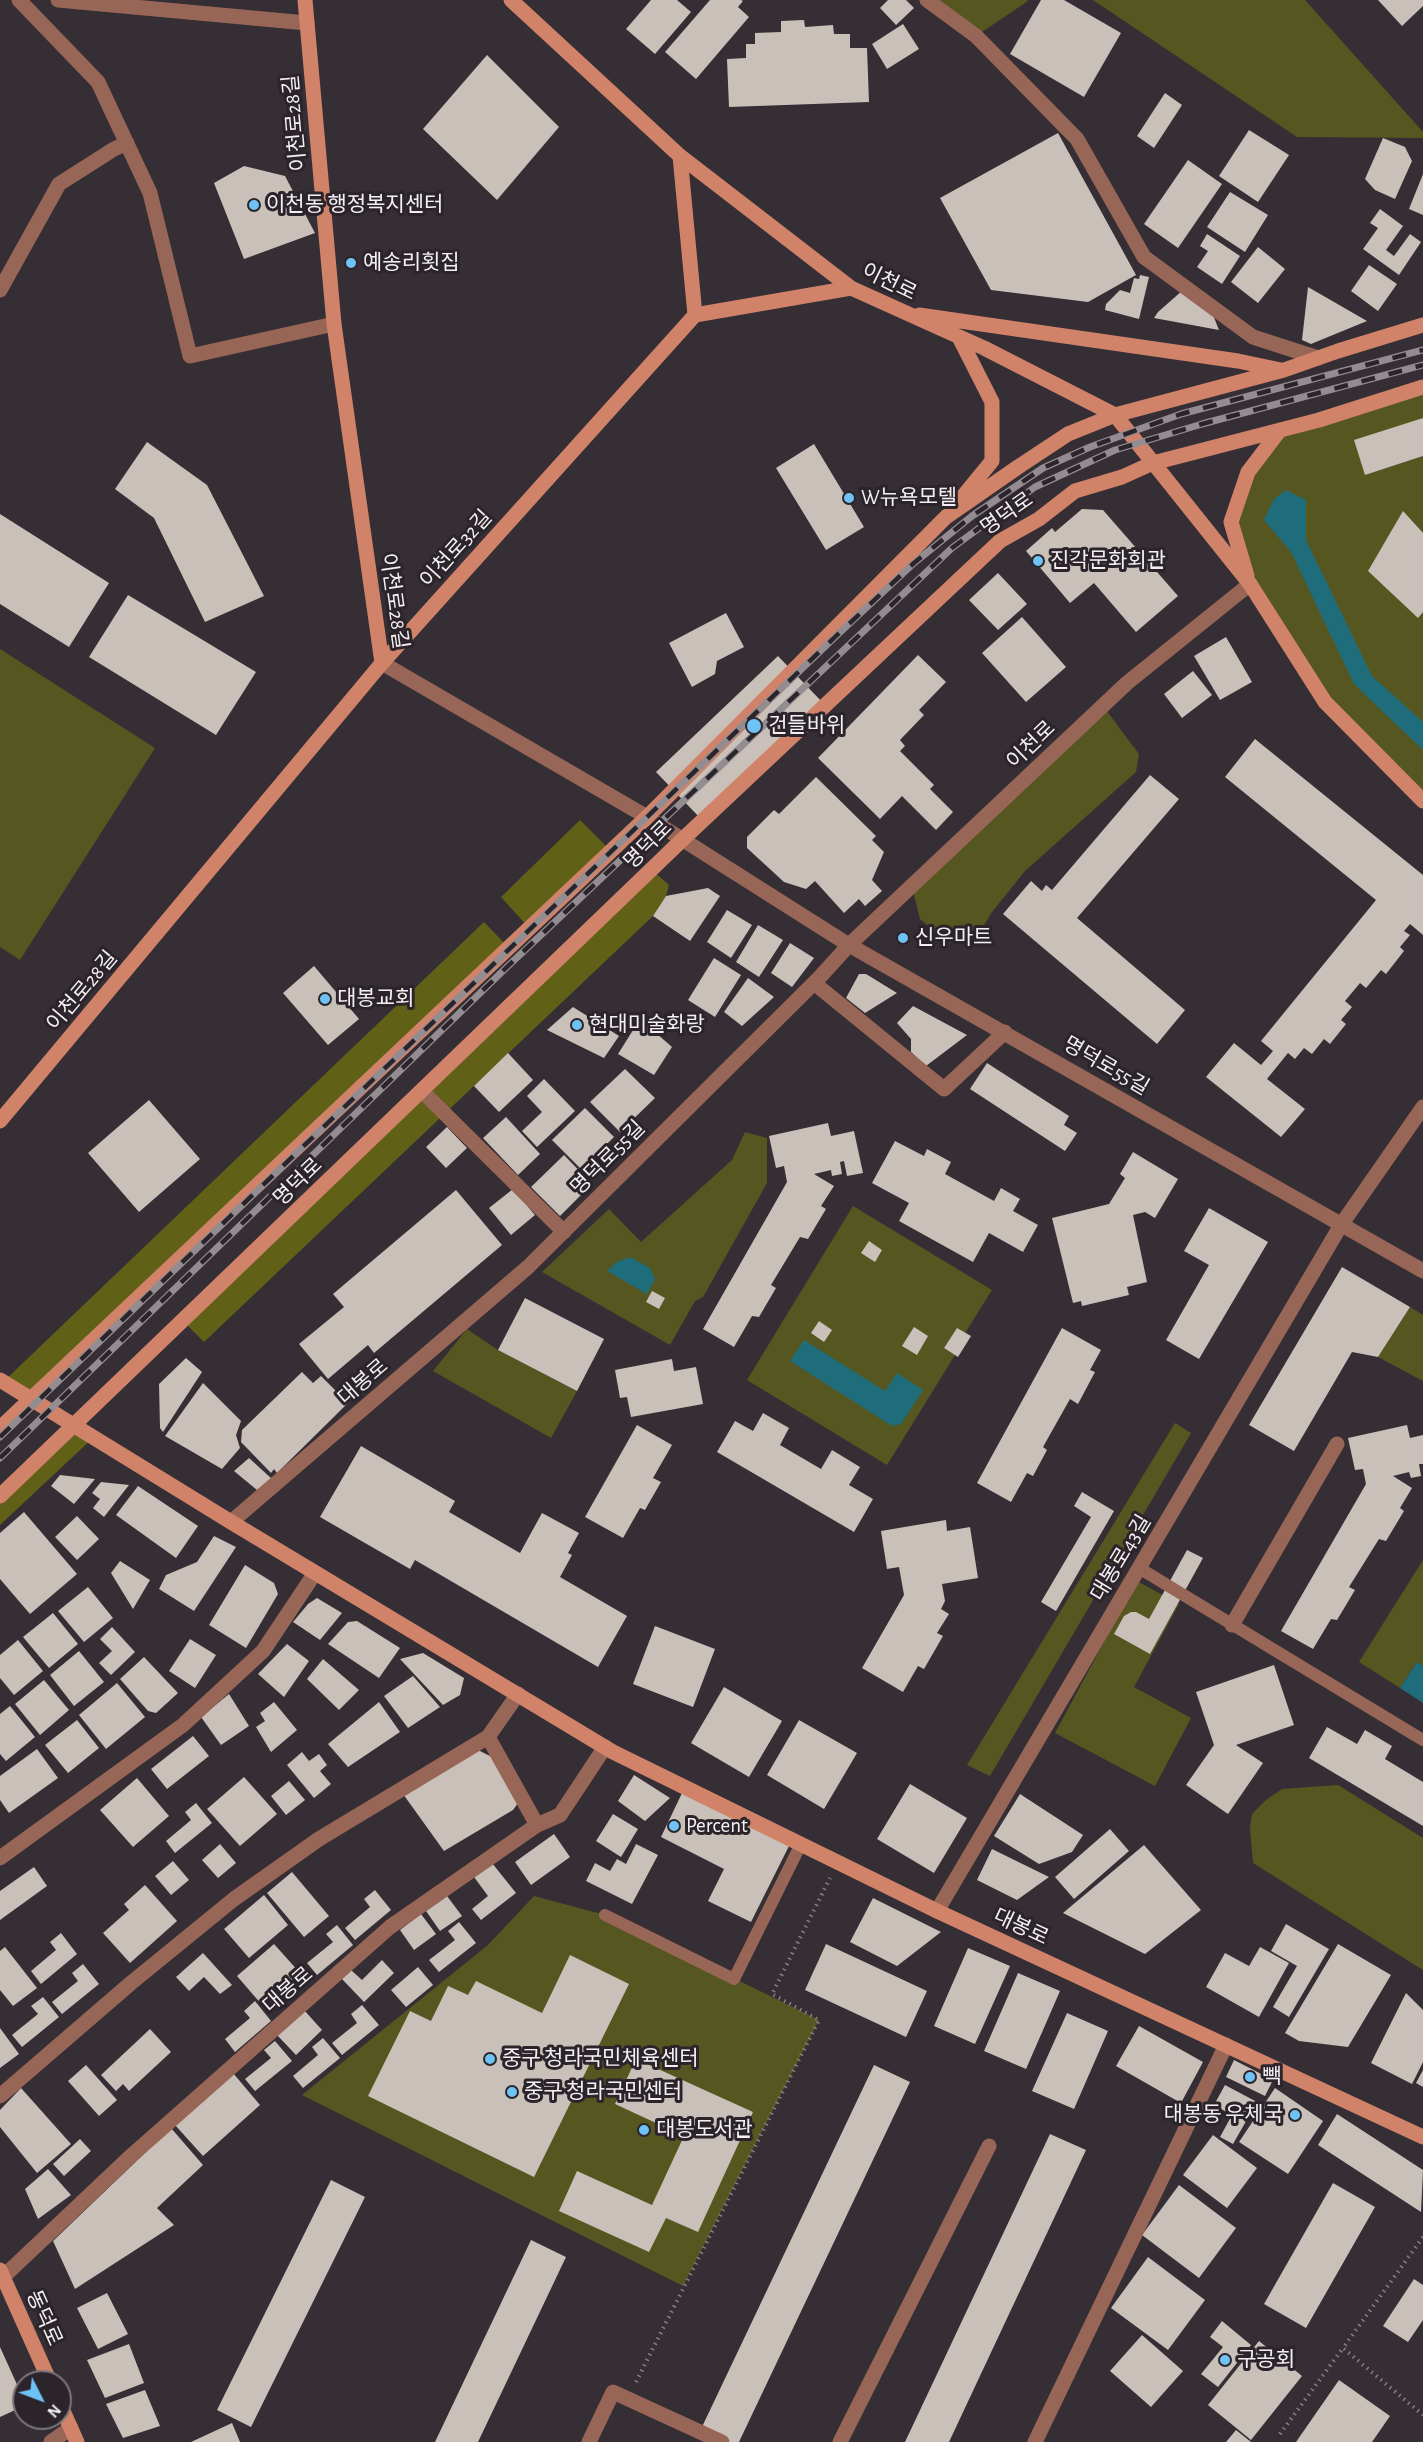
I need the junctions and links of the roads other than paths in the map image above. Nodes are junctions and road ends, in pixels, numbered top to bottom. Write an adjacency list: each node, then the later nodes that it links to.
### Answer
1 (19, 0): 7 (street)
2 (58, 0): 6 (street)
3 (305, 0): 6 (main road, 이천로28길)
4 (511, 0): 8 (main road, 이천로)
5 (927, 0): 16 (street)
6 (307, 23): 13 (main road, 이천로28길)
7 (127, 144): 10 (street); 13 (street)
8 (680, 156): 9 (main road, 이천로); 12 (main road)
9 (851, 288): 11 (main road, 이천로); 12 (main road)
10 (0, 290)
11 (901, 312): 15 (main road, 이천로); 17 (main road)
12 (695, 315): 24 (main road, 이천로32길)
13 (334, 324): 24 (main road, 이천로28길)
14 (1423, 325): 16 (main road, 명덕로)
15 (959, 337): 19 (main road, 이천로); 22 (main road)
16 (1318, 358): 17 (main road, 명덕로)
17 (1284, 370): 19 (main road, 명덕로)
18 (1423, 387): 20 (main road, 명덕로)
19 (1115, 415): 21 (main road, 이천로); 22 (main road, 명덕로)
20 (1280, 430): 21 (main road, 명덕로); 23 (main road)
21 (1153, 463): 23 (main road, 이천로); 27 (main road, 명덕로)
22 (946, 518): 26 (main road, 명덕로)
23 (1250, 584): 25 (main road, 이천로); 28 (street, 이천로)
24 (382, 663): 26 (street); 33 (main road, 이천로28길)
25 (1423, 801)
26 (647, 817): 27 (street, 명덕로55길); 39 (main road, 명덕로)
27 (683, 839): 28 (street, 명덕로55길); 31 (main road, 명덕로)
28 (849, 945): 29 (street, 명덕로55길); 30 (street, 명덕로55길)
29 (814, 983): 30 (street); 35 (street, 명덕로55길)
30 (1005, 1032): 34 (street, 명덕로55길)
31 (423, 1092): 35 (street); 40 (main road, 명덕로)
32 (1423, 1107): 34 (street, 대봉로43길)
33 (0, 1121)
34 (1341, 1225): 36 (street, 명덕로55길); 45 (street, 대봉로43길)
35 (564, 1232): 37 (street, 명덕로55길)
36 (1423, 1271)
37 (522, 1272): 44 (street, 대봉로)
38 (0, 1380): 39 (main road, 대봉로)
39 (30, 1398): 40 (main road, 대봉로); 41 (main road, 명덕로)
40 (75, 1426): 43 (main road, 명덕로); 44 (main road, 대봉로)
41 (0, 1428)
42 (1337, 1444): 47 (street)
43 (0, 1496)
44 (231, 1522): 46 (main road, 대봉로)
45 (1139, 1568): 47 (lane); 55 (street, 대봉로43길)
46 (315, 1573): 48 (main road, 대봉로); 54 (street)
47 (1232, 1624): 50 (lane)
48 (518, 1694): 49 (street); 51 (main road, 대봉로)
49 (488, 1737): 52 (street); 58 (street)
50 (1423, 1740)
51 (604, 1747): 52 (street, 대봉로); 53 (main road, 대봉로)
52 (537, 1825): 61 (street, 대봉로)
53 (801, 1844): 55 (main road, 대봉로); 56 (lane)
54 (0, 1858)
55 (937, 1911): 57 (main road, 대봉로)
56 (605, 1914)
57 (1226, 2045): 59 (main road, 대봉로); 68 (street)
58 (0, 2096)
59 (1423, 2137)
60 (989, 2146): 67 (street)
61 (2, 2273): 62 (main road, 동덕로)
62 (45, 2370)
63 (74, 2435): 64 (street)
64 (51, 2442)
65 (589, 2442): 66 (street)
66 (722, 2442)
67 (840, 2442)
68 (1035, 2442)

